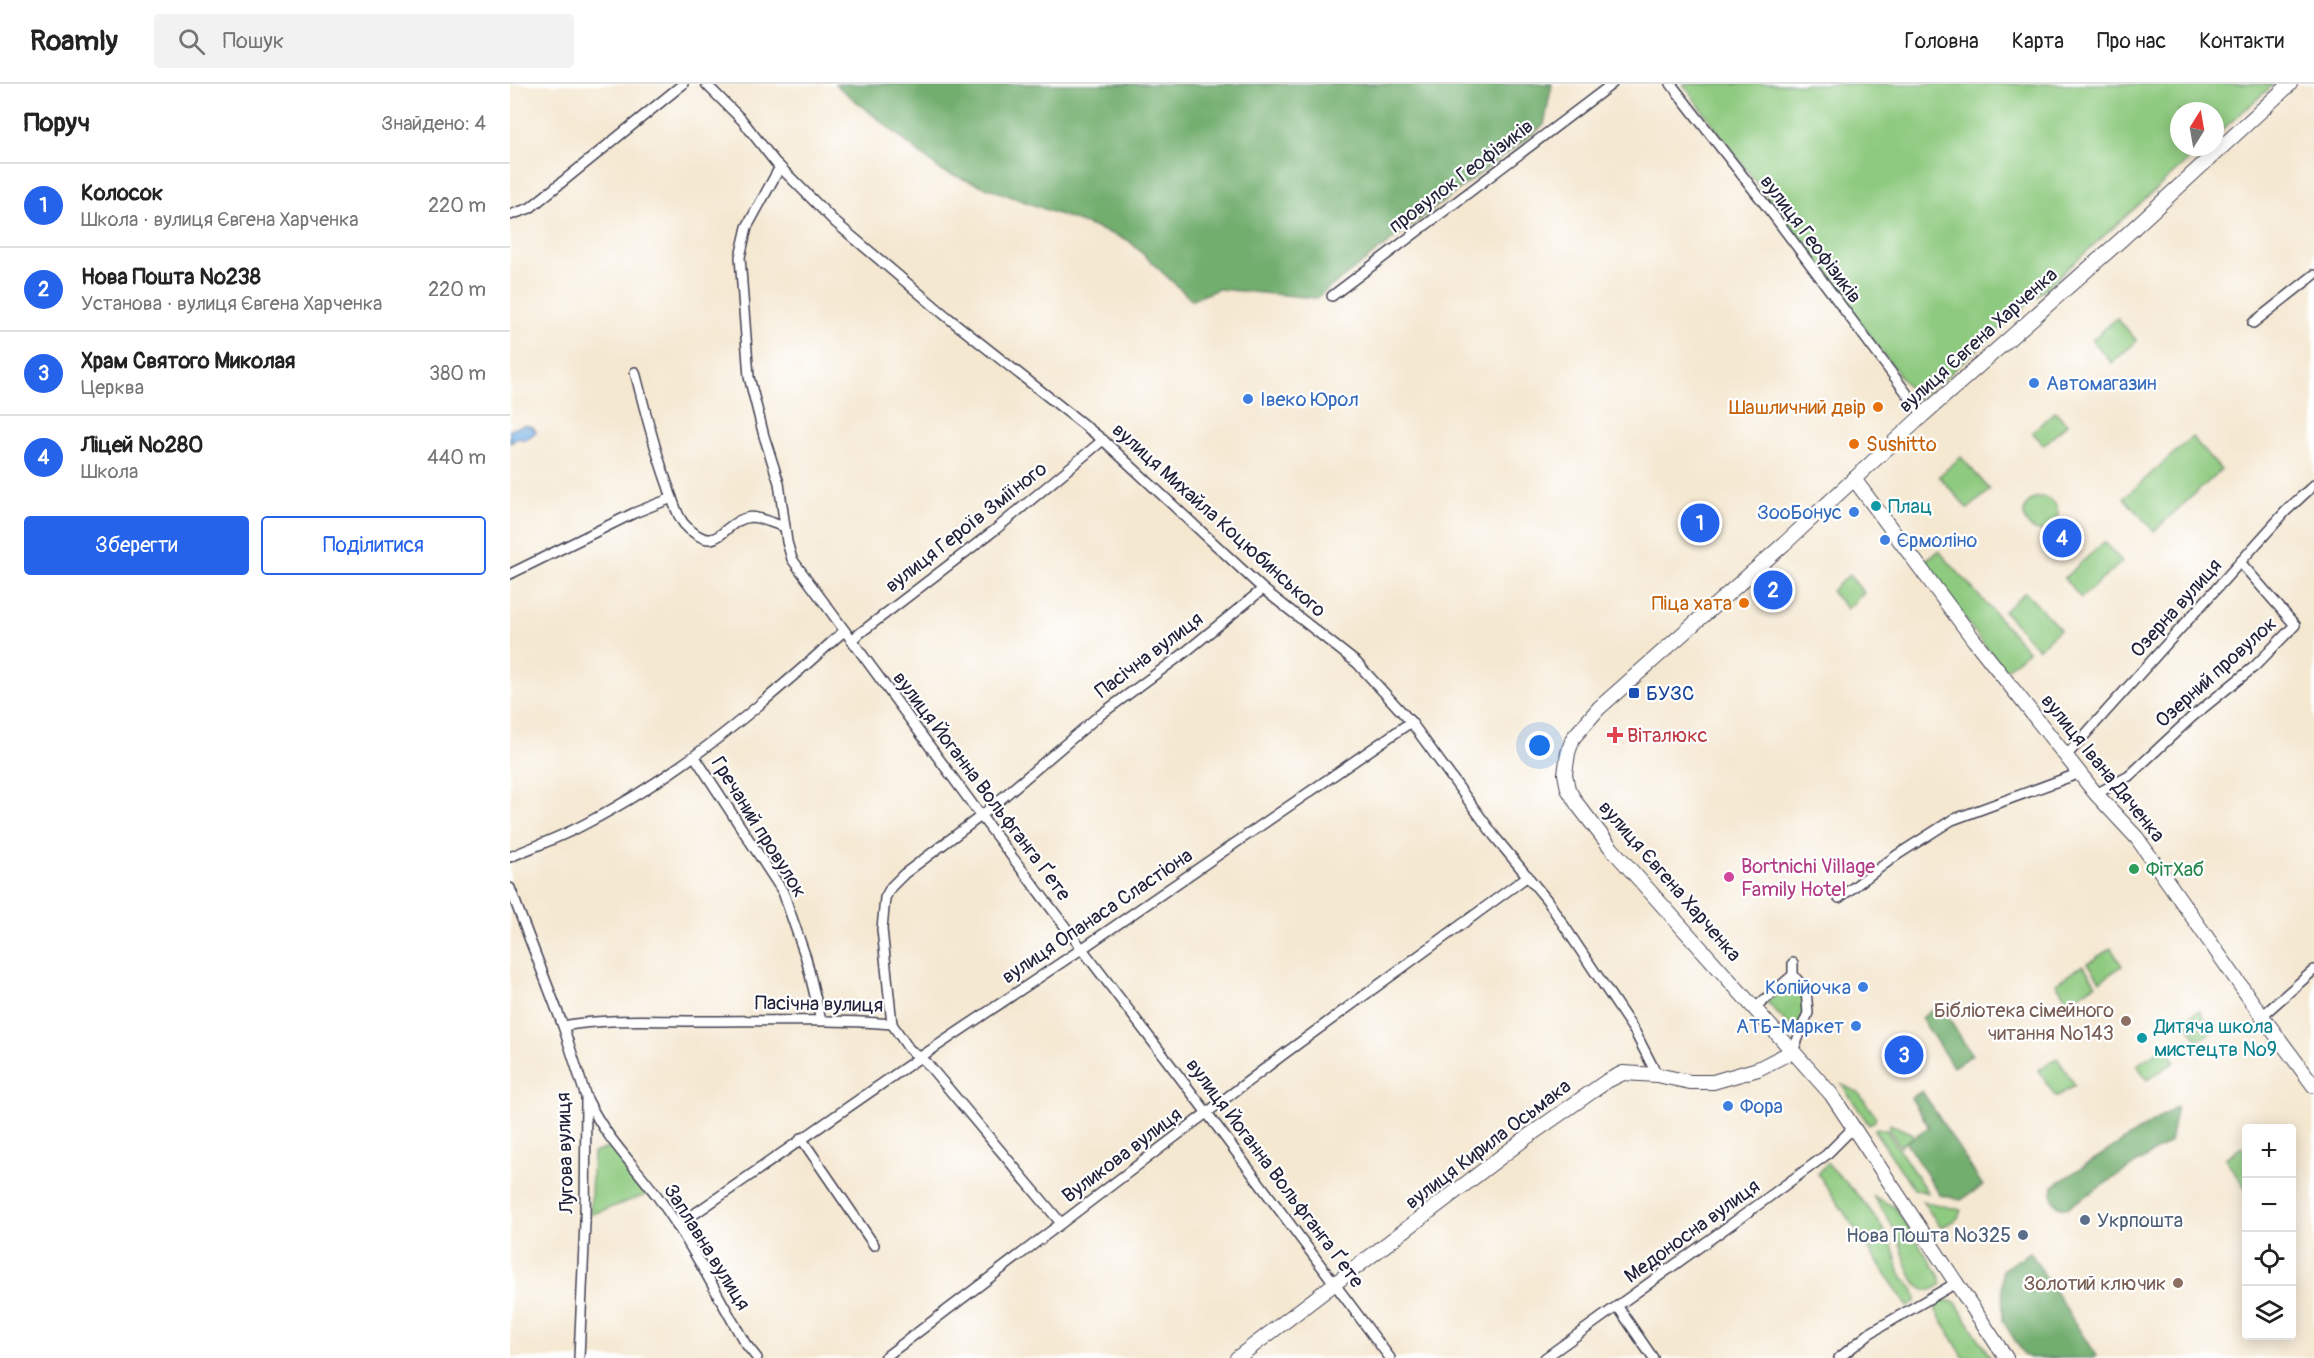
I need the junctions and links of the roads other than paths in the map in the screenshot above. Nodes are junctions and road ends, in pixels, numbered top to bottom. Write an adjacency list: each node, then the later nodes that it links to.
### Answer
1 (683, 84): 7 (street)
2 (706, 84): 6 (street, вулиця Михайла Коцюбинського)
3 (1612, 84): 9 (street, провулок Геофізиків)
4 (1671, 84): 12 (street, вулиця Геофізиків)
5 (2290, 84): 12 (main road, вулиця Євгена Харченка)
6 (780, 167): 13 (street, вулиця Михайла Коцюбинського); 17 (street, вулиця Йоганна Вольфганга Ґете)
7 (510, 215)
8 (2314, 275): 10 (street)
9 (1332, 296)
10 (2253, 322)
11 (635, 372): 16 (street)
12 (1923, 415): 14 (main road, вулиця Євгена Харченка)
13 (1103, 440): 20 (street, вулиця Михайла Коцюбинського); 22 (street, вулиця Героїв Зміїного)
14 (1854, 479): 24 (main road, вулиця Івана Дяченка); 37 (main road, вулиця Євгена Харченка)
15 (2314, 484): 18 (street, Озерна вулиця)
16 (672, 498): 17 (street); 19 (street)
17 (785, 527): 21 (street, вулиця Йоганна Вольфганга Ґете)
18 (2240, 562): 24 (street, Озерна вулиця); 27 (street, Озерний провулок)
19 (510, 574)
20 (1263, 589): 23 (street, вулиця Михайла Коцюбинського); 28 (street, Пасічна вулиця)
21 (844, 631): 22 (street, вулиця Йоганна Вольфганга Ґете); 25 (street)
22 (851, 640): 28 (street, вулиця Йоганна Вольфганга Ґете)
23 (1411, 722): 30 (street, вулиця Михайла Коцюбинського); 33 (street, вулиця Опанаса Сластіона)
24 (2066, 756): 26 (main road, вулиця Івана Дяченка)
25 (695, 757): 29 (street); 39 (street, Гречаний провулок)
26 (2080, 774): 27 (main road, вулиця Івана Дяченка); 32 (street)
27 (2096, 795): 38 (main road, вулиця Івана Дяченка)
28 (981, 816): 33 (street, вулиця Йоганна Вольфганга Ґете); 40 (street, Пасічна вулиця)
29 (510, 857)
30 (1527, 876): 44 (street, вулиця Михайла Коцюбинського); 47 (street, Вуликова вулиця)
31 (510, 888): 41 (street, Лугова вулиця)
32 (1839, 898)
33 (1083, 948): 43 (street, вулиця Опанаса Сластіона); 47 (street, вулиця Йоганна Вольфганга Ґете)
34 (1793, 963): 36 (street)
35 (2314, 970): 38 (street)
36 (1793, 975): 37 (street); 42 (street)
37 (1755, 1008): 42 (main road, вулиця Євгена Харченка)
38 (2262, 1016): 45 (main road, вулиця Івана Дяченка)
39 (821, 1021): 40 (street, Пасічна вулиця); 41 (street, Пасічна вулиця)
40 (892, 1024): 43 (street)
41 (563, 1026): 46 (street, Лугова вулиця)
42 (1793, 1051): 44 (main road, вулиця Кирила Осьмака); 48 (main road, вулиця Євгена Харченка)
43 (919, 1058): 49 (street, вулиця Опанаса Сластіона); 50 (street)
44 (1657, 1076): 53 (main road, вулиця Кирила Осьмака)
45 (2314, 1086)
46 (586, 1096): 51 (street, Заплавна вулиця); 56 (street, Лугова вулиця)
47 (1208, 1113): 50 (street, Вуликова вулиця); 53 (street, вулиця Йоганна Вольфганга Ґете)
48 (1855, 1126): 54 (main road, вулиця Євгена Харченка); 55 (street, Медоносна вулиця)
49 (801, 1138): 51 (street, вулиця Опанаса Сластіона); 52 (street)
50 (1062, 1223): 58 (street, Вуликова вулиця)
51 (677, 1226): 57 (street, Заплавна вулиця)
52 (874, 1245)
53 (1335, 1282): 59 (main road, вулиця Кирила Осьмака); 60 (street, вулиця Йоганна Вольфганга Ґете)
54 (1956, 1283): 63 (street); 64 (main road, вулиця Євгена Харченка)
55 (1618, 1307): 61 (street, Медоносна вулиця); 62 (street)
56 (579, 1358)
57 (756, 1358)
58 (884, 1358)
59 (1237, 1358)
60 (1390, 1358)
61 (1545, 1358)
62 (1653, 1358)
63 (1839, 1358)
64 (2006, 1358)

